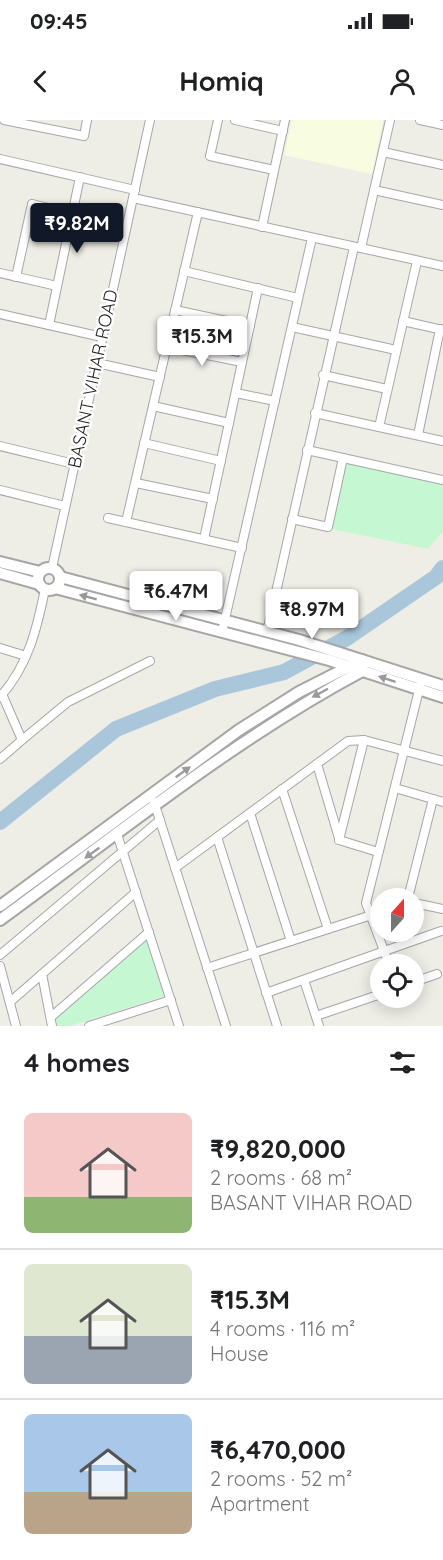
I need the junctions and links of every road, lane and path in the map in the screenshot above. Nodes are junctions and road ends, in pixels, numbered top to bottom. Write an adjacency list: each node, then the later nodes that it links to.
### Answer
1 (9, 120): 2 (street)
2 (87, 120)
3 (150, 120): 17 (street, BASANT VIHAR ROAD)
4 (218, 120): 14 (street)
5 (235, 120): 10 (street)
6 (285, 120): 10 (street)
7 (390, 120): 11 (street)
8 (420, 120): 9 (street)
9 (443, 125)
10 (283, 131): 14 (street)
11 (383, 152): 13 (street); 16 (street)
12 (0, 161): 15 (street)
13 (443, 165)
14 (274, 170): 21 (street)
15 (80, 177): 17 (street); 20 (street)
16 (374, 190): 18 (street); 23 (street)
17 (134, 194): 19 (street); 39 (street, BASANT VIHAR ROAD)
18 (443, 205)
19 (198, 213): 21 (street); 26 (street)
20 (72, 214): 28 (street); 29 (street)
21 (262, 227): 22 (street)
22 (312, 238): 23 (street); 31 (street)
23 (358, 248): 24 (street); 40 (street)
24 (417, 261): 25 (street); 34 (street)
25 (443, 266)
26 (184, 271): 30 (street); 32 (street)
27 (0, 273): 28 (street)
28 (16, 277): 29 (street)
29 (57, 286): 35 (street)
30 (258, 288): 31 (street); 36 (street)
31 (298, 298): 37 (street)
32 (175, 309): 36 (street); 41 (street)
33 (0, 314): 35 (street)
34 (403, 321): 38 (street); 42 (street)
35 (49, 325): 39 (street)
36 (250, 326): 43 (street)
37 (292, 327): 40 (street); 49 (street)
38 (442, 330): 54 (street)
39 (102, 337): 44 (street, BASANT VIHAR ROAD)
40 (334, 337): 42 (street); 45 (street)
41 (167, 347): 43 (street); 46 (street)
42 (396, 351): 47 (street)
43 (242, 362): 48 (street)
44 (97, 363): 46 (street); 61 (street, BASANT VIHAR ROAD)
45 (323, 375): 47 (street); 51 (street)
46 (160, 377): 50 (street)
47 (387, 389): 53 (street)
48 (236, 393): 49 (street); 52 (street)
49 (275, 401): 71 (street)
50 (153, 406): 52 (street); 56 (street)
51 (315, 413): 53 (street); 58 (street)
52 (229, 423): 60 (street)
53 (379, 427): 54 (street)
54 (418, 435): 55 (street)
55 (443, 441)
56 (144, 444): 60 (street); 63 (street)
57 (0, 446): 61 (street)
58 (307, 450): 59 (street); 68 (street)
59 (344, 458): 62 (street); 68 (street)
60 (221, 461): 65 (street)
61 (74, 464): 66 (street, BASANT VIHAR ROAD)
62 (443, 480)
63 (135, 483): 65 (street); 69 (street)
64 (0, 490): 66 (street)
65 (213, 499): 70 (street)
66 (65, 506): 73 (street, BASANT VIHAR ROAD)
67 (108, 518): 69 (street)
68 (292, 519): 78 (street)
69 (126, 522): 70 (street)
70 (204, 539): 71 (street)
71 (242, 548): 77 (street)
72 (0, 562): 76 (street)
73 (52, 568): 75 (street); 76 (street)
74 (0, 573): 76 (street)
75 (60, 577): 76 (street); 77 (street)
76 (45, 583): 77 (street, one-way to 76); 80 (street)
77 (224, 626): 78 (street); 83 (street)
78 (267, 632): 82 (street)
79 (0, 648): 80 (street)
80 (26, 656): 86 (street)
81 (150, 661): 88 (street)
82 (362, 665): 83 (street); 84 (street); 99 (street, one-way to 99)
83 (348, 666): 96 (street, one-way to 83)
84 (421, 684): 85 (street); 87 (street); 90 (street)
85 (443, 686)
86 (1, 695): 88 (street)
87 (443, 697)
88 (22, 740): 91 (street)
89 (364, 740): 90 (street); 93 (street); 104 (street)
90 (404, 751): 92 (street); 94 (street)
91 (0, 759)
92 (443, 761)
93 (317, 764): 95 (street); 104 (street)
94 (395, 788): 97 (street); 106 (street)
95 (282, 789): 100 (street); 116 (street)
96 (152, 794): 99 (street); 111 (street)
97 (433, 799): 98 (street); 108 (street)
98 (443, 802)
99 (156, 807): 101 (street); 102 (street)
100 (250, 813): 103 (street); 119 (street)
101 (160, 820): 105 (street); 107 (street)
102 (117, 834): 105 (street); 115 (street, one-way to 115)
103 (217, 837): 107 (street); 123 (street)
104 (339, 840): 106 (street)
105 (123, 851): 109 (street); 122 (street)
106 (378, 852): 113 (street)
107 (175, 867): 126 (street)
108 (411, 888)
109 (136, 892): 118 (street); 127 (street)
110 (424, 905): 112 (street)
111 (0, 906)
112 (443, 909)
113 (370, 913)
114 (370, 915): 116 (street)
115 (0, 920)
116 (328, 929): 119 (street)
117 (441, 931): 121 (street)
118 (149, 932): 133 (street); 135 (street)
119 (291, 941): 123 (street)
120 (381, 942): 121 (street)
121 (384, 951): 124 (street); 130 (street)
122 (0, 954)
123 (252, 954): 126 (street); 131 (street)
124 (385, 954)
125 (0, 966): 134 (street)
126 (207, 968): 137 (street)
127 (42, 974): 134 (street); 135 (street)
128 (436, 974): 129 (street)
129 (424, 978)
130 (304, 980): 131 (street); 136 (street)
131 (266, 993): 142 (street)
132 (370, 998): 136 (street)
133 (171, 1000): 140 (street); 141 (street)
134 (10, 1002): 138 (street)
135 (51, 1017): 139 (street)
136 (316, 1017): 143 (street)
137 (224, 1025)
138 (16, 1026)
139 (52, 1026)
140 (89, 1026)
141 (179, 1026)
142 (277, 1026)
143 (319, 1026)

